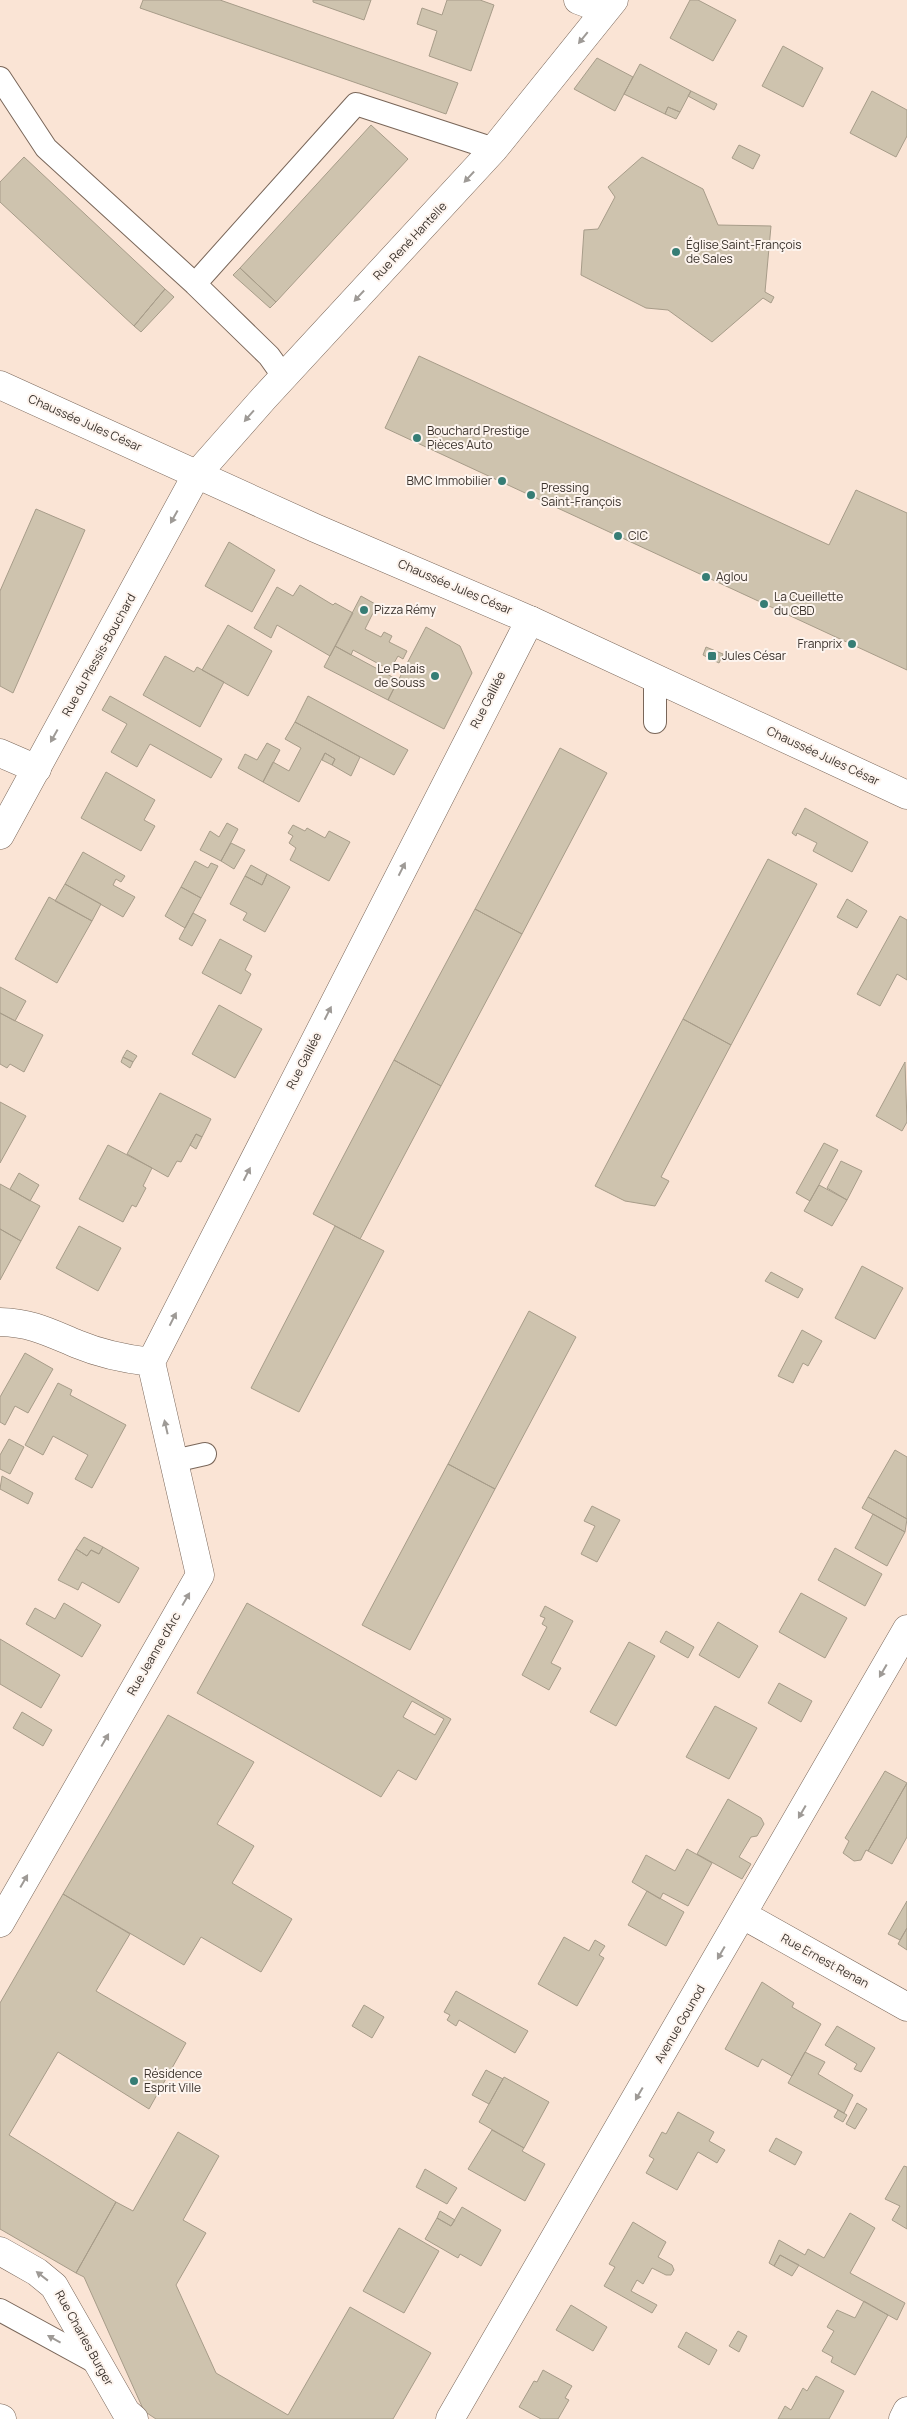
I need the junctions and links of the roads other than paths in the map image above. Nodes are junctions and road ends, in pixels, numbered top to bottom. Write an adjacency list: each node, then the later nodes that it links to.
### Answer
1 (578, 0): 2 (street)
2 (610, 5): 4 (street, Rue René Hantelle, one-way to 4)
3 (0, 78): 5 (lane)
4 (494, 149): 5 (lane); 6 (street, Rue René Hantelle, one-way to 6)
5 (195, 284): 6 (lane)
6 (284, 377): 8 (street, Rue René Hantelle, one-way to 8)
7 (0, 385): 8 (street, Chaussée Jules César)
8 (197, 474): 9 (street, Chaussée Jules César); 13 (street, Rue du Plessis-Bouchard, one-way to 13)
9 (530, 620): 10 (street, Chaussée Jules César); 17 (street, Rue Galilée, one-way to 9)
10 (655, 677): 11 (lane); 14 (street, Chaussée Jules César)
11 (655, 722)
12 (0, 753): 13 (street)
13 (37, 769): 15 (street, Rue du Plessis-Bouchard)
14 (907, 795)
15 (0, 835)
16 (0, 1322): 17 (street)
17 (151, 1362): 19 (street, Rue Jeanne d'Arc, one-way to 17)
18 (205, 1454): 19 (lane)
19 (174, 1460): 22 (street, Rue Jeanne d'Arc, one-way to 19)
20 (907, 1629): 21 (street, Avenue Gounod, one-way to 21)
21 (743, 1915): 23 (street, Rue Ernest Renan); 29 (street, Avenue Gounod, one-way to 29)
22 (0, 1923)
23 (907, 2008)
24 (0, 2251): 26 (street, Rue Charles Burger, one-way to 24)
25 (0, 2310): 26 (lane, one-way to 25)
26 (97, 2363): 28 (street, Rue Charles Burger)
27 (907, 2411): 30 (street)
28 (134, 2419)
29 (450, 2419)
30 (902, 2419)

